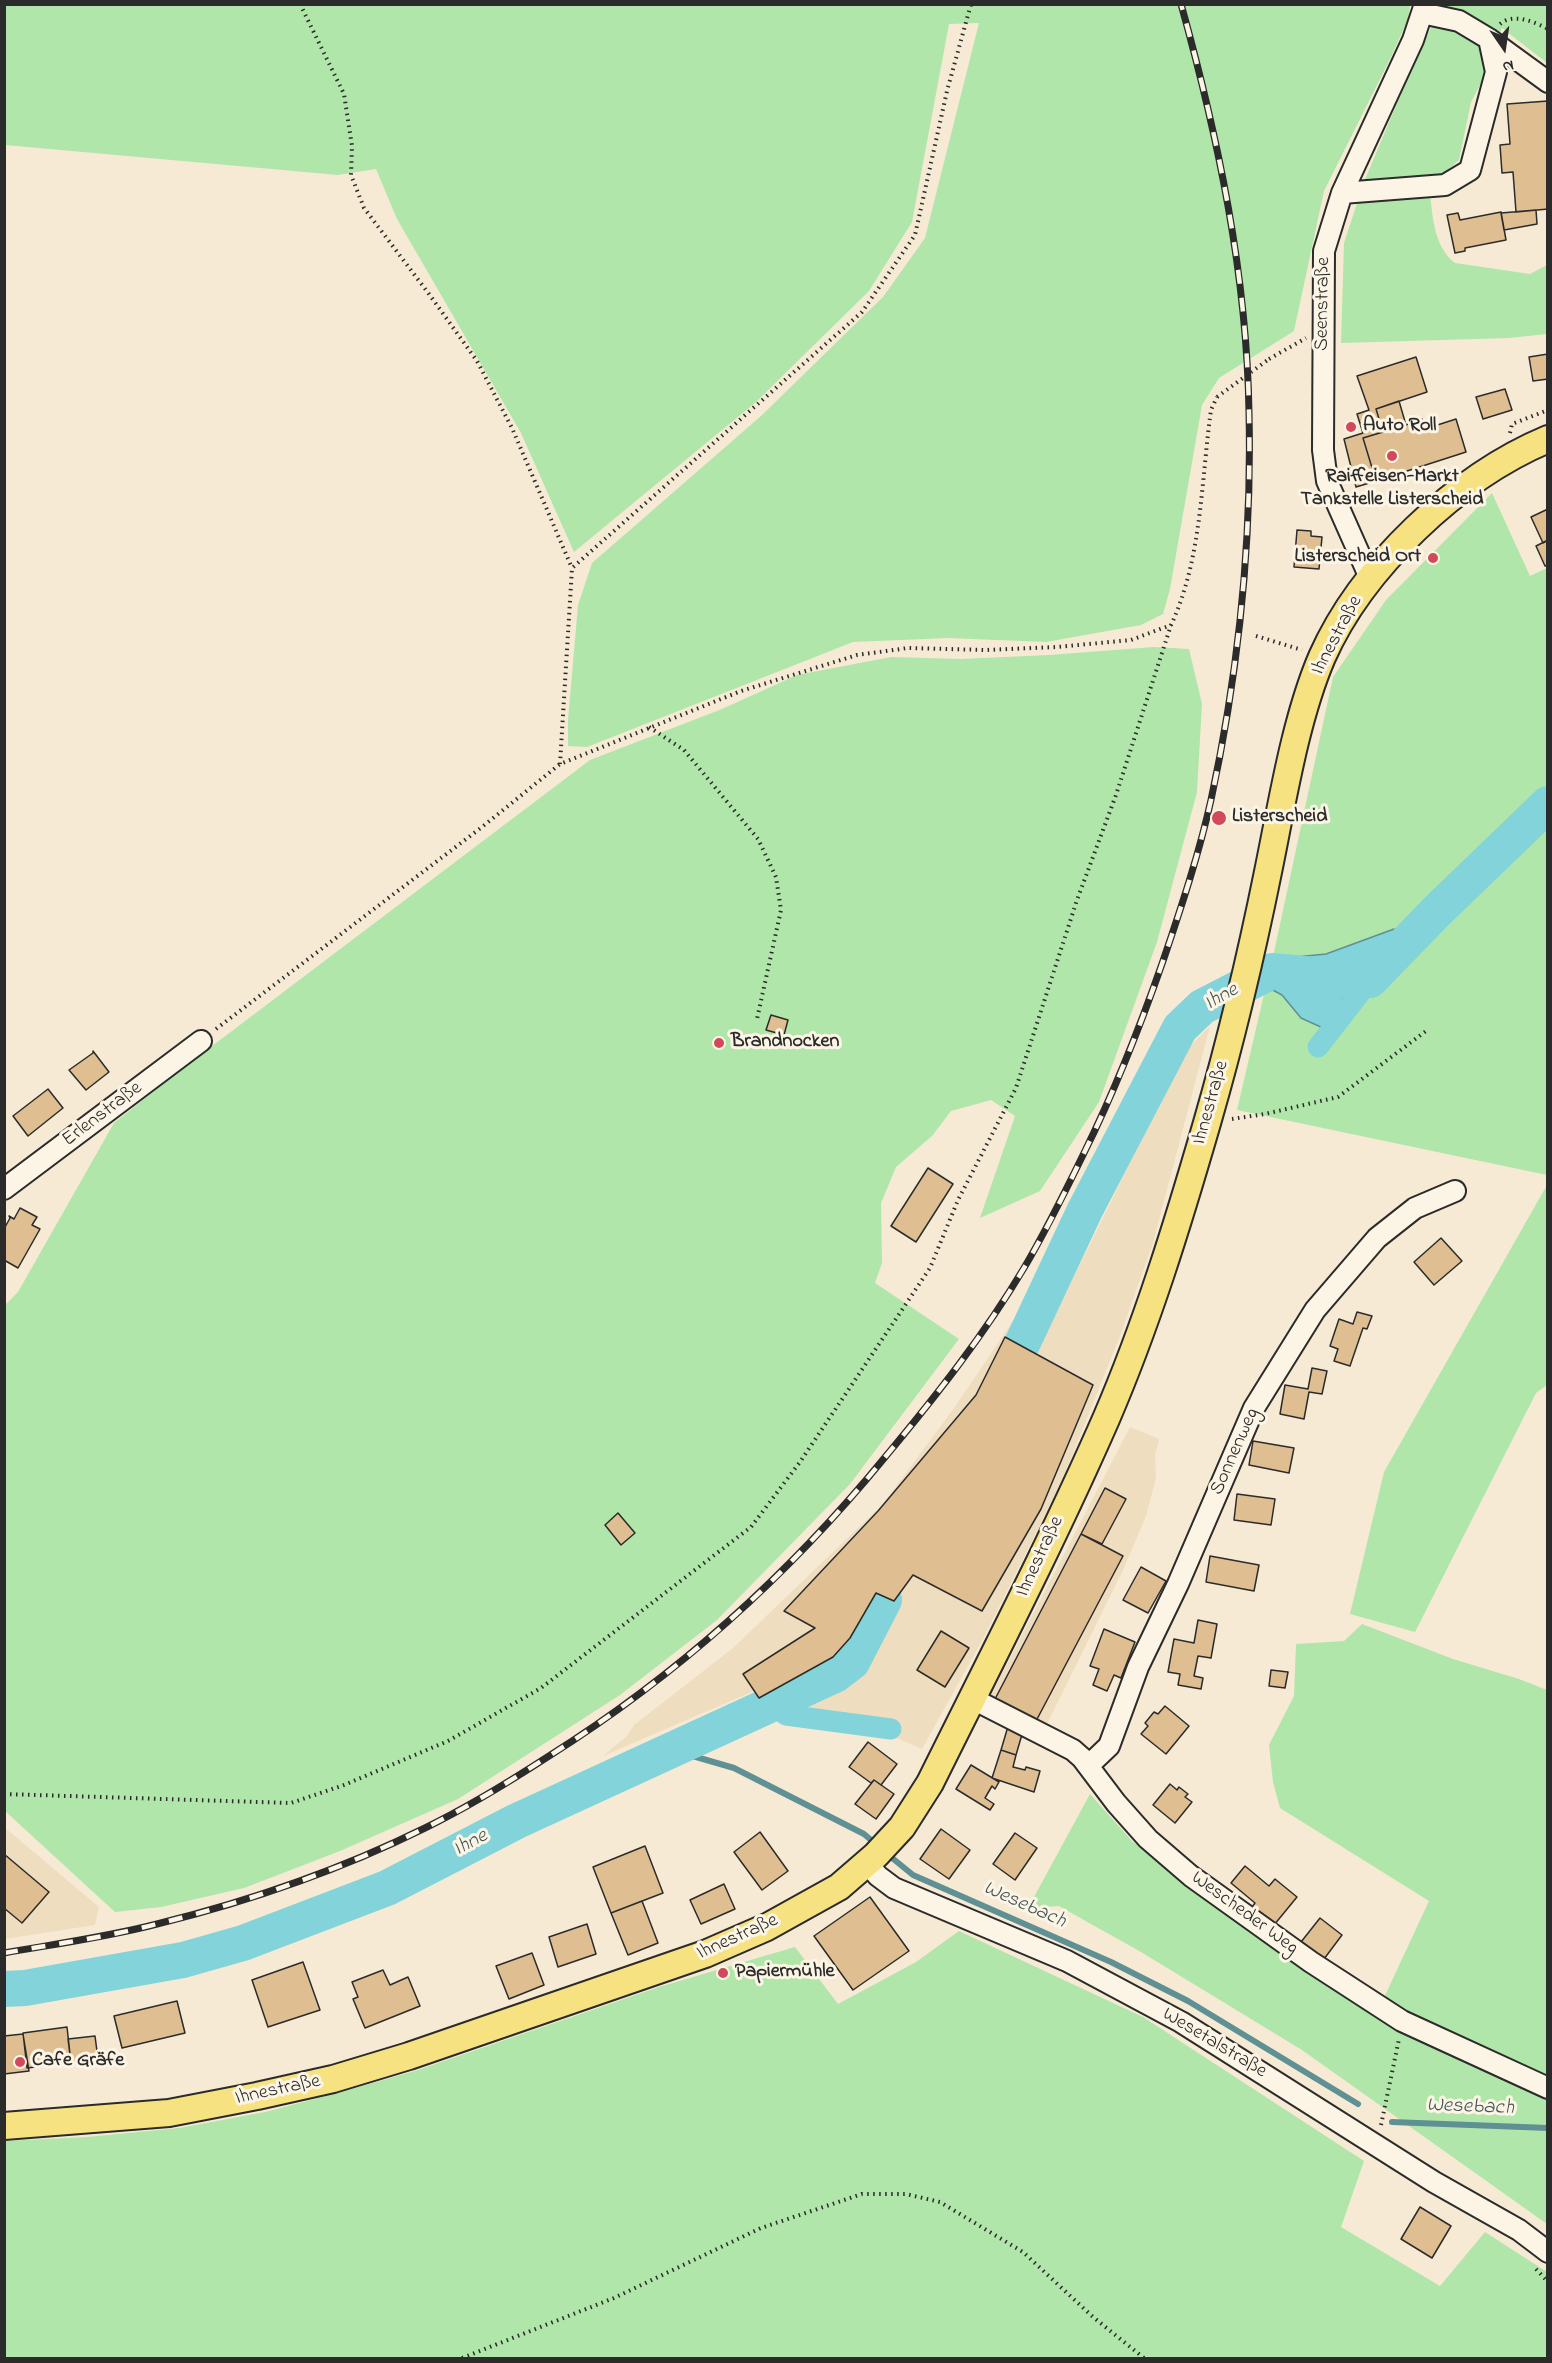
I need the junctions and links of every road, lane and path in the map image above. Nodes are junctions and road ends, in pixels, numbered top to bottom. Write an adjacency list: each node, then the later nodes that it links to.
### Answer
1 (300, 4): 10 (path)
2 (971, 4): 10 (path)
3 (1423, 9): 5 (street); 7 (street, Seenstraße)
4 (1548, 29): 5 (path)
5 (1489, 39): 6 (street); 7 (street)
6 (1548, 82)
7 (1342, 193): 8 (street, Seenstraße)
8 (1323, 331): 11 (street, Seenstraße); 12 (path, bridge)
9 (1548, 439): 11 (main road, Ihnestraße)
10 (572, 568): 16 (path)
11 (1370, 578): 14 (main road, Ihnestraße)
12 (1171, 625): 15 (path); 25 (path)
13 (1256, 636): 14 (path)
14 (1322, 657): 20 (main road, Ihnestraße)
15 (649, 727): 16 (path); 17 (path)
16 (560, 764): 19 (path)
17 (757, 1019)
18 (1426, 1031): 20 (path)
19 (201, 1041): 21 (street, Erlenstraße)
20 (1207, 1123): 23 (main road, Ihnestraße)
21 (4, 1189)
22 (1455, 1191): 24 (street, Sonnenweg)
23 (973, 1699): 24 (street, Wescheder Weg); 26 (main road, Ihnestraße)
24 (1088, 1766): 27 (street, Wescheder Weg)
25 (4, 1794)
26 (877, 1854): 29 (main road, Ihnestraße); 30 (street, Wesetalstraße)
27 (1402, 2021): 28 (street, Wescheder Weg); 30 (path)
28 (1548, 2088)
29 (4, 2126)
30 (1377, 2143): 31 (street, Wesetalstraße)
31 (1548, 2252)
32 (462, 2358): 33 (path)
33 (1144, 2358)

